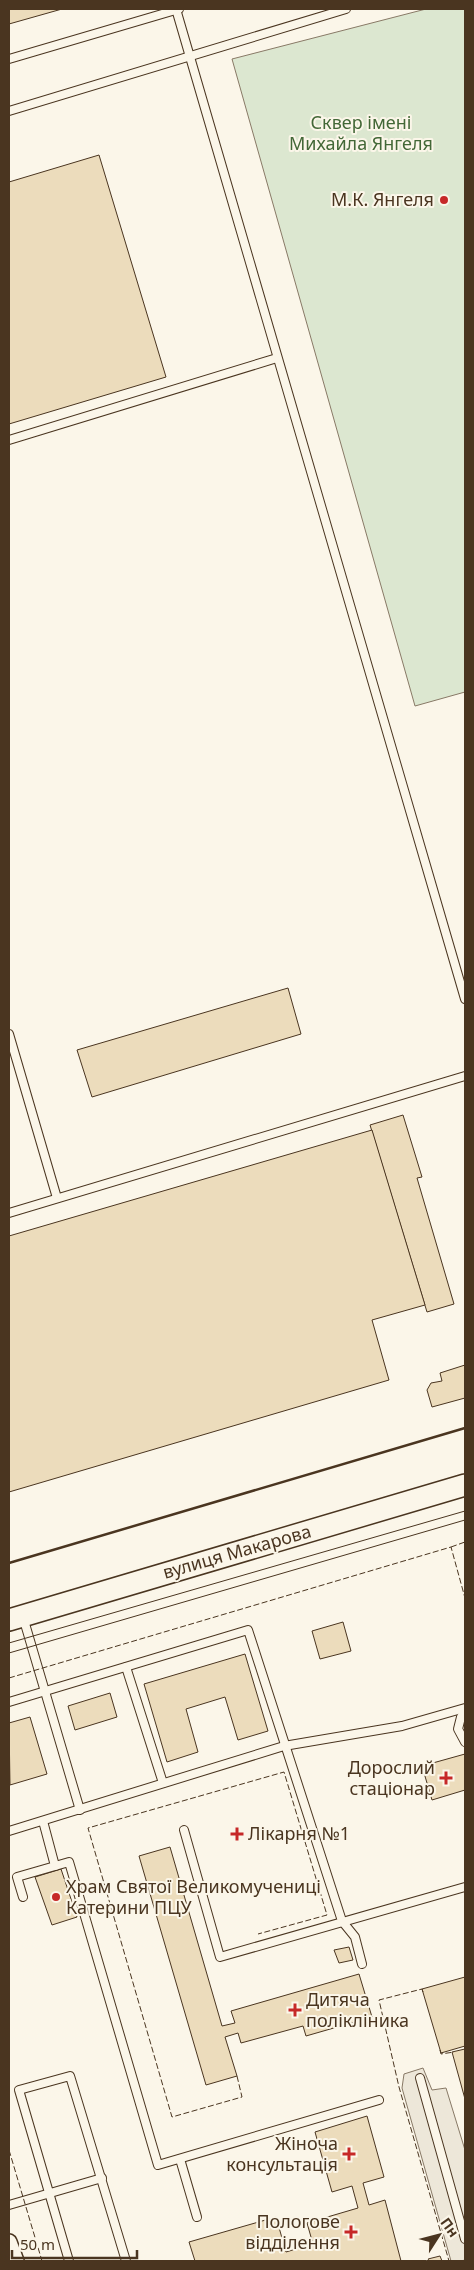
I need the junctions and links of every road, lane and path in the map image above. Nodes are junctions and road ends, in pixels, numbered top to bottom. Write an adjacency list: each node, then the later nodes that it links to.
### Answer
1 (177, 9): 3 (lane); 4 (lane)
2 (346, 9): 3 (lane)
3 (189, 56): 5 (lane); 6 (lane)
4 (9, 59)
5 (9, 111)
6 (277, 358): 7 (lane); 8 (lane)
7 (9, 440)
8 (465, 999)
9 (9, 1034): 11 (lane)
10 (465, 1076): 11 (lane)
11 (57, 1198): 12 (lane)
12 (9, 1213)
13 (465, 1485): 14 (main road, вулиця Макарова)
14 (16, 1618): 16 (lane)
15 (126, 1667): 16 (lane); 21 (lane); 22 (lane)
16 (45, 1691): 17 (lane); 23 (lane)
17 (9, 1702)
18 (465, 1708): 21 (lane)
19 (465, 1712): 20 (lane)
20 (465, 1742)
21 (284, 1746): 22 (lane); 30 (lane)
22 (163, 1783): 23 (lane)
23 (80, 1810): 24 (lane)
24 (43, 1821): 26 (lane); 27 (lane)
25 (184, 1830): 30 (lane)
26 (9, 1831)
27 (55, 1866): 29 (lane); 34 (lane)
28 (465, 1887): 30 (lane)
29 (23, 1897)
30 (342, 1921): 31 (lane)
31 (362, 1964)
32 (420, 2078): 39 (lane)
33 (379, 2100): 34 (lane)
34 (180, 2159): 38 (lane)
35 (102, 2178): 36 (lane); 36 (lane); 43 (lane)
36 (48, 2194): 37 (lane); 42 (lane)
37 (9, 2205)
38 (197, 2217)
39 (465, 2239)
40 (9, 2242): 41 (street)
41 (16, 2261)
42 (69, 2261)
43 (126, 2261)

